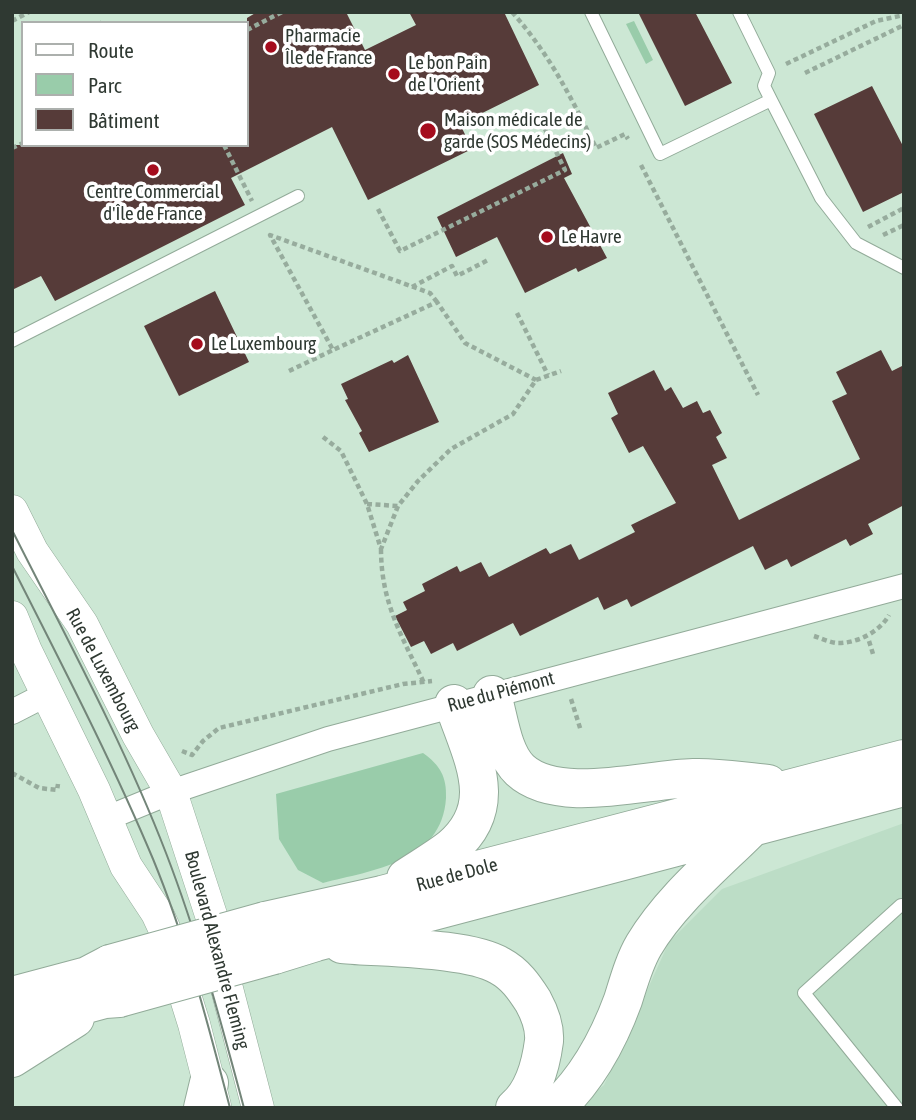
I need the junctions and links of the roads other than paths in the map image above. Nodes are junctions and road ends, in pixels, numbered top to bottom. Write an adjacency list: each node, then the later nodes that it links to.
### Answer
1 (591, 12): 3 (lane)
2 (739, 12): 3 (lane)
3 (771, 100): 5 (lane)
4 (298, 196): 6 (lane)
5 (904, 268)
6 (12, 341)
7 (12, 512): 17 (street, Rue de Luxembourg)
8 (901, 597): 12 (street, Rue du Piémont)
9 (12, 617): 11 (street)
10 (438, 689): 12 (street, Rue du Piémont); 17 (street, Rue du Piémont); 20 (main road)
11 (47, 694): 13 (street); 18 (street)
12 (492, 695): 15 (main road)
13 (12, 712)
14 (904, 759): 15 (main road, Rue de Dole)
15 (795, 787): 20 (main road, Rue de Dole)
16 (904, 787): 19 (main road, Rue de Dole)
17 (172, 792): 18 (street, Rue du Piémont); 30 (street, Boulevard Alexandre Fleming)
18 (106, 819): 29 (street)
19 (752, 827): 23 (main road, Rue de Dole); 32 (main road)
20 (382, 895): 22 (main road, Rue de Dole)
21 (904, 905): 33 (lane)
22 (270, 938): 23 (main road, Rue de Dole); 25 (main road, Rue de Dole, bridge)
23 (316, 942): 31 (main road)
24 (12, 981): 25 (main road)
25 (105, 984): 26 (main road, Rue de Dole); 27 (main road, Rue de Dole); 28 (main road)
26 (12, 996)
27 (12, 1024)
28 (12, 1058)
29 (209, 1100)
30 (263, 1102)
31 (515, 1108)
32 (556, 1108)
33 (897, 1108)

